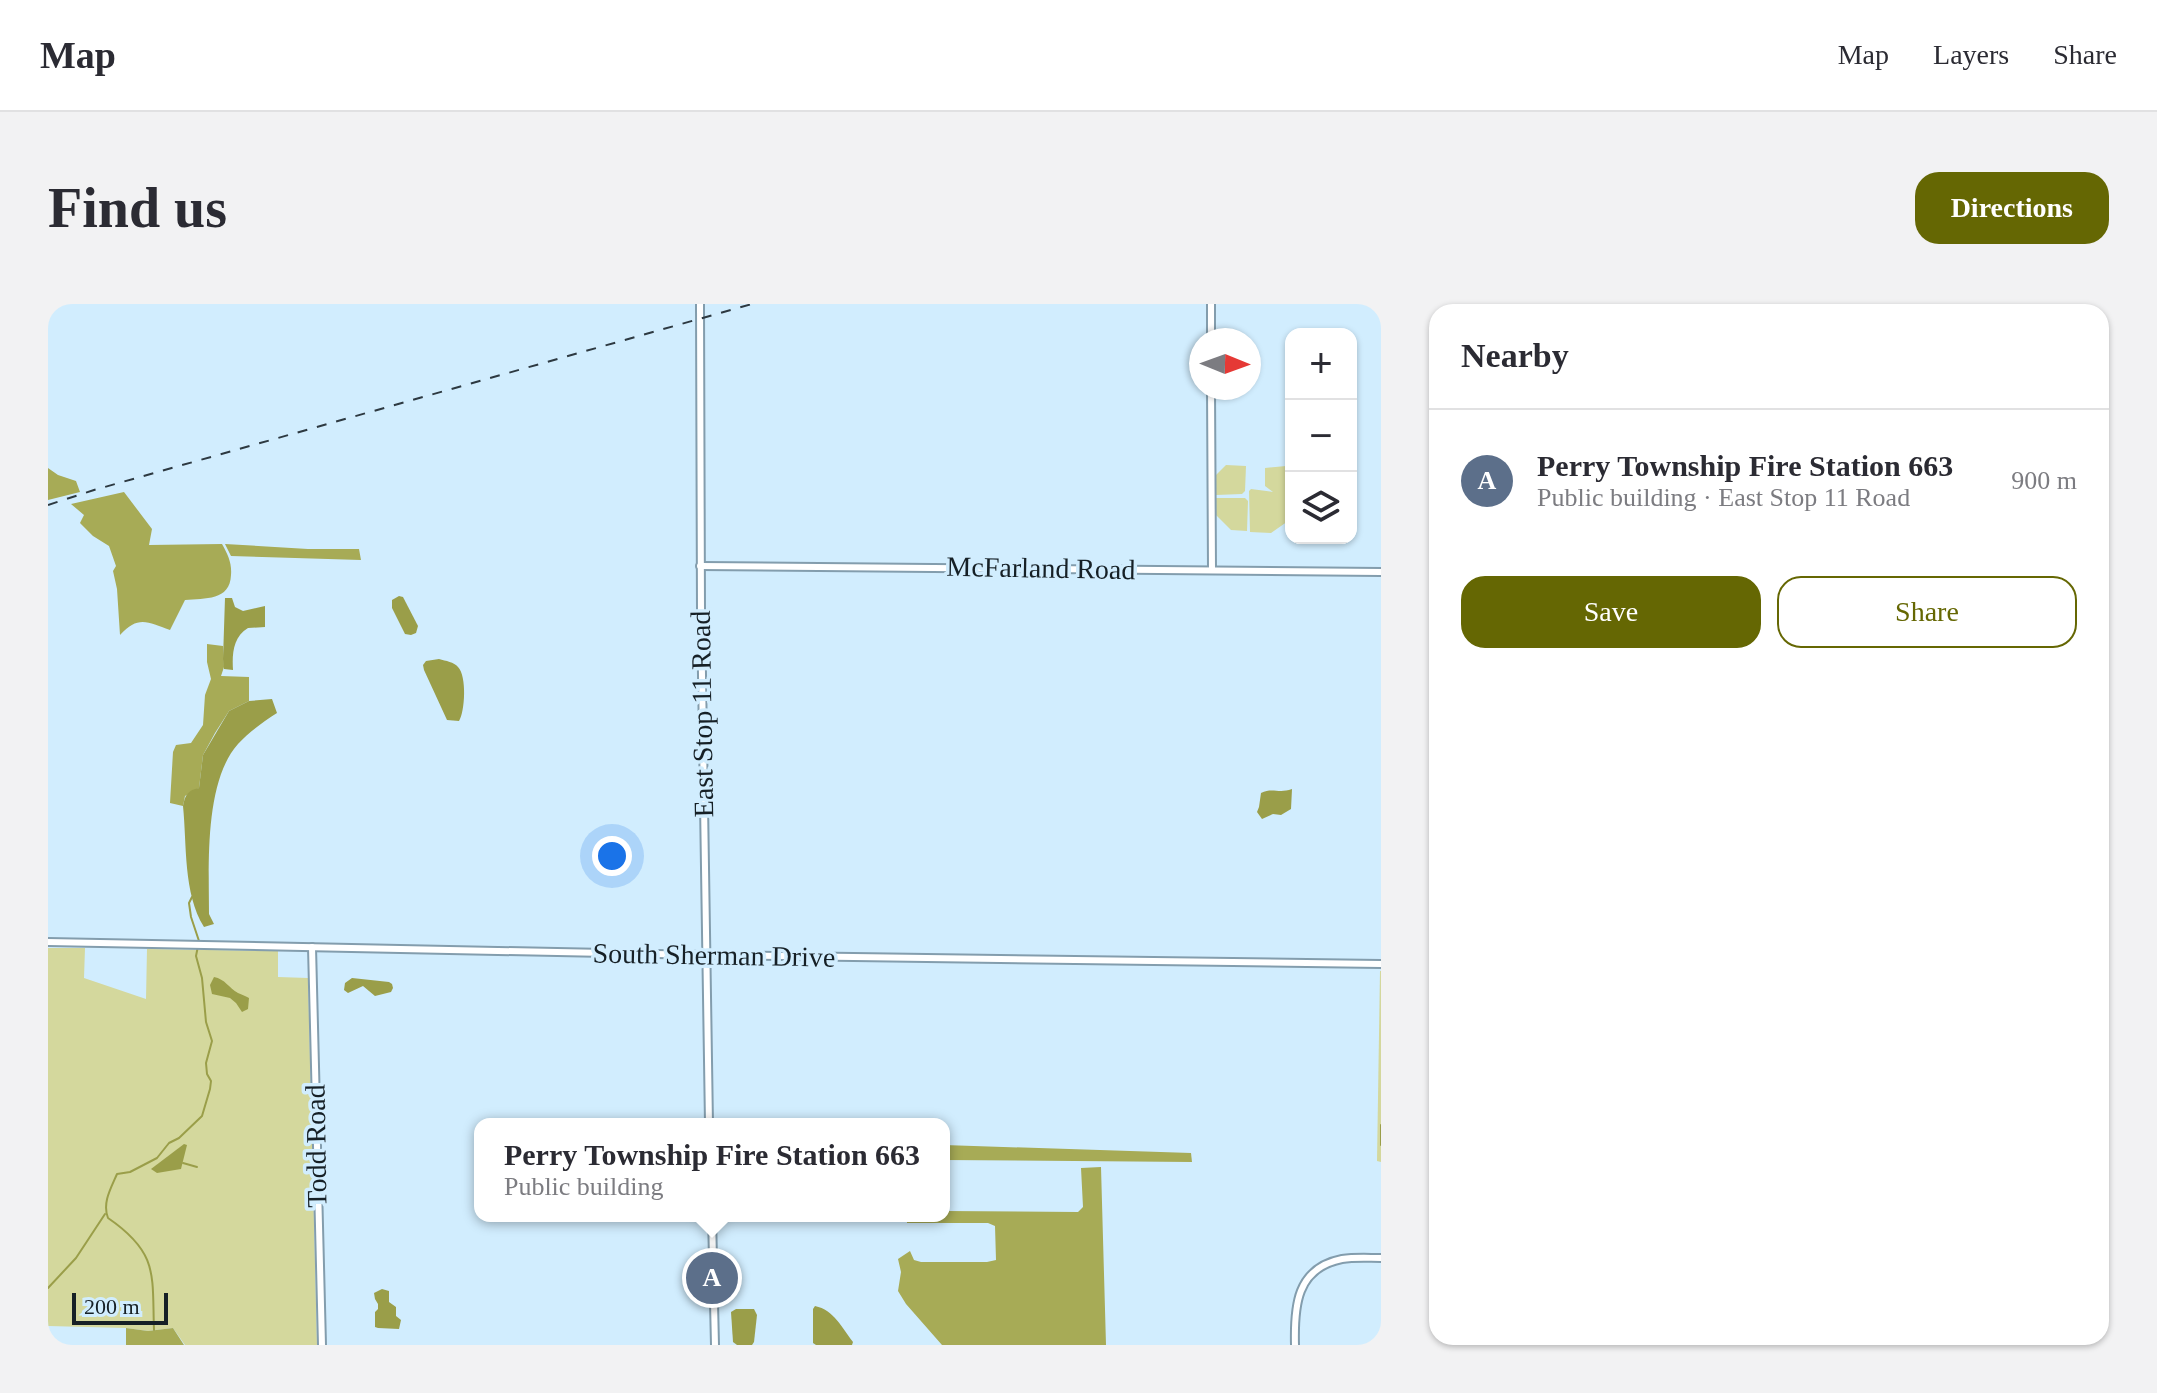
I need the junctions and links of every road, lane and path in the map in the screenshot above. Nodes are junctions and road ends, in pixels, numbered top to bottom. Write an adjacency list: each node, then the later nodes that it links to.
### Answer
1 (700, 304): 5 (street, East Stop 11 Road)
2 (1211, 304): 3 (street)
3 (1211, 328)
4 (1211, 400): 6 (street)
5 (700, 566): 6 (street, McFarland Road); 10 (street, East Stop 11 Road)
6 (1212, 570): 7 (street, McFarland Road)
7 (1381, 572)
8 (48, 942): 9 (street, South Sherman Drive)
9 (312, 947): 10 (street, South Sherman Drive); 15 (street, Todd Road)
10 (705, 955): 11 (street, South Sherman Drive); 12 (street, East Stop 11 Road)
11 (1381, 964)
12 (709, 1118)
13 (712, 1222): 16 (street)
14 (1381, 1258): 17 (street)
15 (322, 1345)
16 (715, 1345)
17 (1295, 1345)

